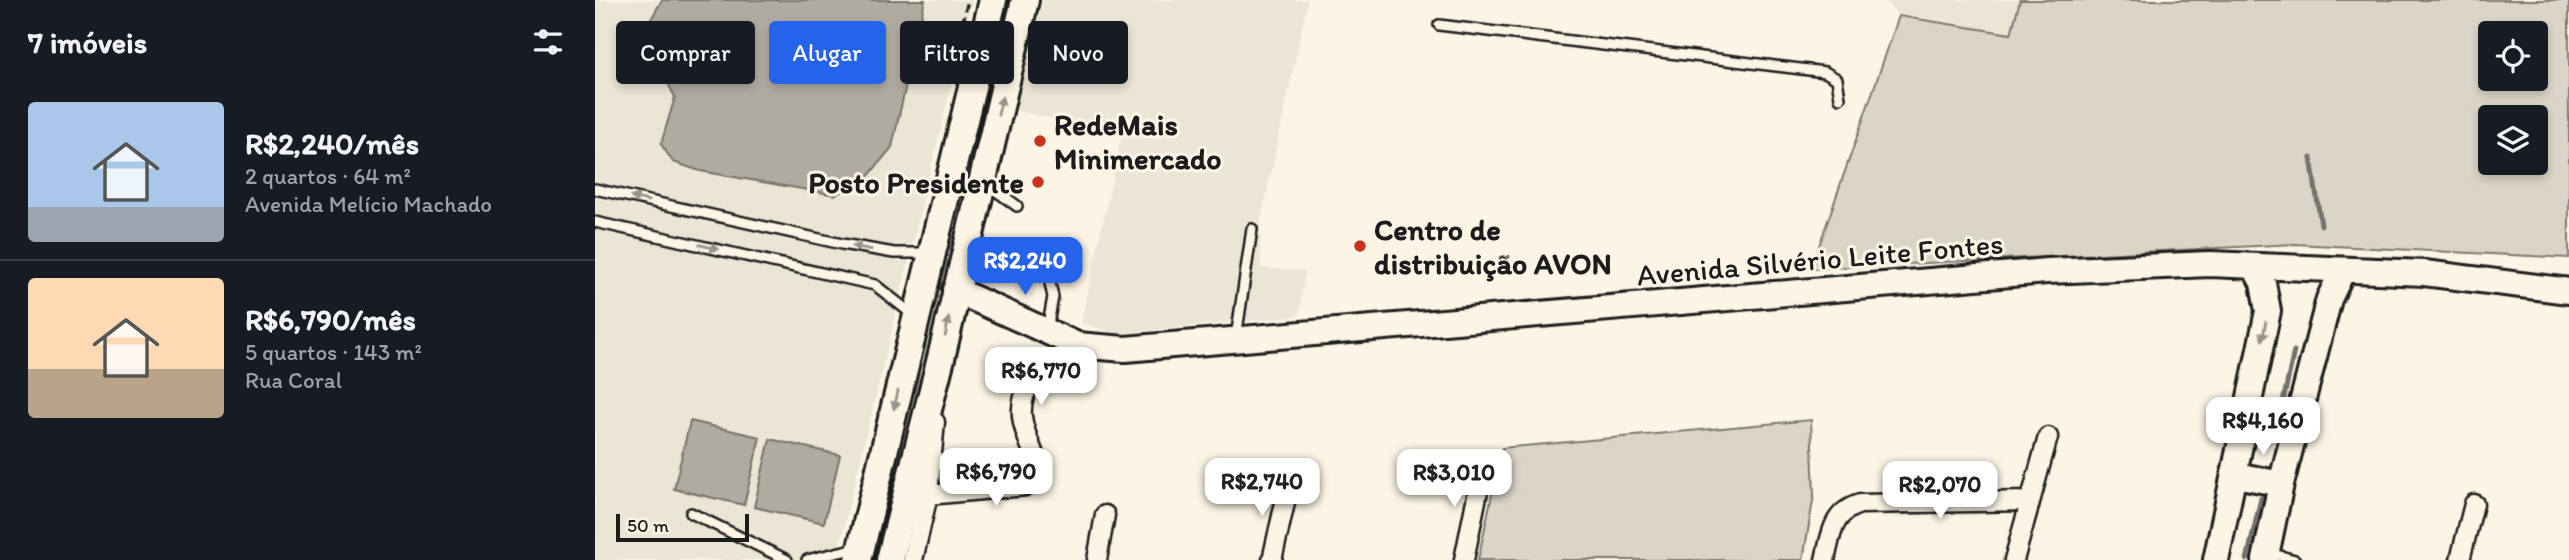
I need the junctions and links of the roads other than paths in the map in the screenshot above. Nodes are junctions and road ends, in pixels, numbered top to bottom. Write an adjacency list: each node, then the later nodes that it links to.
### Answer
1 (993, 0): 11 (main road)
2 (1025, 0): 5 (main road, one-way to 2)
3 (1439, 25): 4 (lane)
4 (1840, 97)
5 (982, 181): 7 (lane); 14 (main road)
6 (595, 189): 11 (lane, one-way to 6)
7 (1017, 206)
8 (595, 222): 16 (lane, one-way to 16)
9 (1252, 229): 18 (lane)
10 (1042, 246): 17 (lane)
11 (930, 253): 16 (main road)
12 (2255, 266): 13 (main road, Avenida Silvério Leite Fontes); 18 (main road, Avenida Silvério Leite Fontes); 23 (main road, one-way to 23)
13 (2343, 270): 15 (main road, Avenida Silvério Leite Fontes); 24 (main road)
14 (955, 290): 17 (main road); 20 (main road, one-way to 14)
15 (2569, 291)
16 (916, 318): 31 (main road, one-way to 31)
17 (1047, 331): 19 (main road)
18 (1236, 341): 19 (main road, Avenida Silvério Leite Fontes)
19 (1077, 345): 26 (street)
20 (941, 358): 26 (street); 35 (main road)
21 (2048, 437): 27 (street)
22 (1483, 466): 39 (street)
23 (2236, 475): 24 (main road); 42 (main road)
24 (2281, 484): 32 (main road)
25 (1289, 485): 38 (street)
26 (928, 495): 36 (street)
27 (2029, 501): 40 (street); 41 (street)
28 (2474, 504): 44 (street)
29 (691, 513): 33 (lane)
30 (1105, 516): 37 (street)
31 (860, 553): 34 (lane)
32 (2266, 556): 43 (lane)
33 (787, 560)
34 (807, 560)
35 (890, 560)
36 (913, 560)
37 (1097, 560)
38 (1272, 560)
39 (1464, 560)
40 (1825, 560)
41 (2014, 560)
42 (2216, 560)
43 (2295, 560)
44 (2460, 560)

